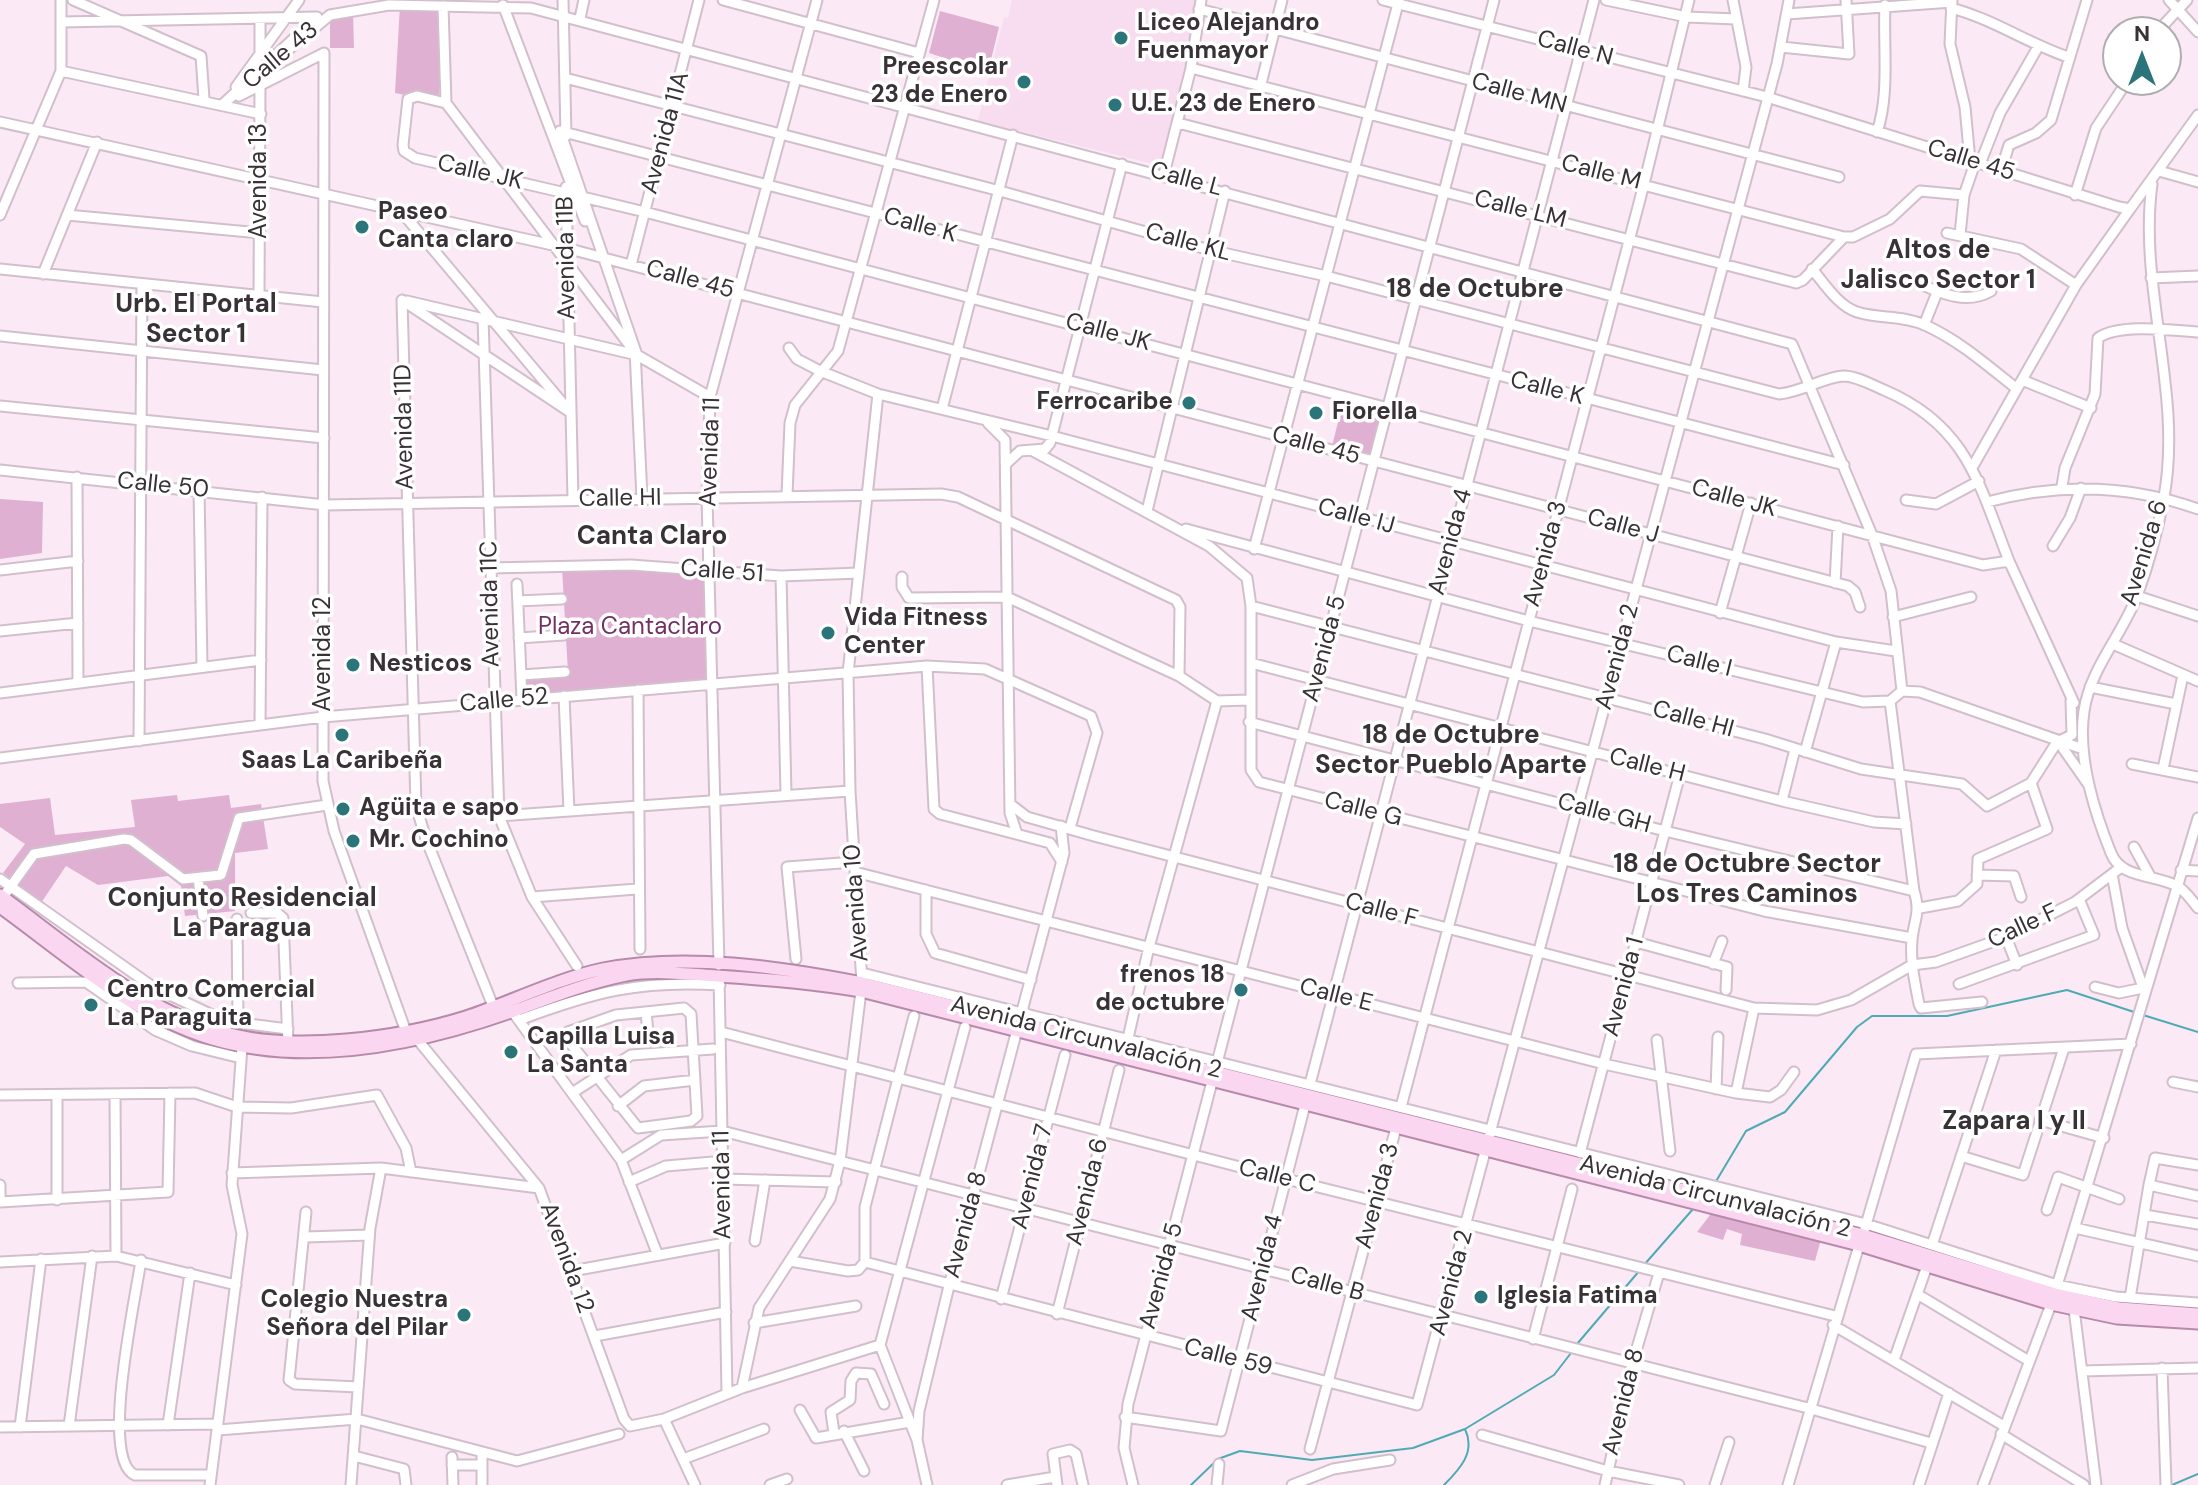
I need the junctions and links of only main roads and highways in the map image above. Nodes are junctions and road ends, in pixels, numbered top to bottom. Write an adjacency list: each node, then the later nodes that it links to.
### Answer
1 (1, 900): 2 (main road, Avenida Circunvalación 2); 2 (main road, Avenida Circunvalación 2)
2 (719, 975): 3 (main road, Avenida Circunvalación 2)
3 (862, 982): 4 (main road, Avenida Circunvalación 2); 4 (main road, Avenida Circunvalación 2)
4 (1021, 1022): 5 (main road, Avenida Circunvalación 2); 5 (main road, Avenida Circunvalación 2)
5 (1216, 1071): 6 (main road, Avenida Circunvalación 2); 6 (main road, Avenida Circunvalación 2)
6 (1490, 1140): 7 (main road, Avenida Circunvalación 2); 7 (main road, Avenida Circunvalación 2)
7 (1699, 1193): 8 (main road, Avenida Circunvalación 2)
8 (1862, 1234): 9 (main road, Avenida Circunvalación 2); 9 (main road, Avenida Circunvalación 2)
9 (2054, 1294): 10 (main road, Avenida Circunvalación 2); 11 (main road, Avenida Circunvalación 2)
10 (2198, 1314)
11 (2198, 1323)

